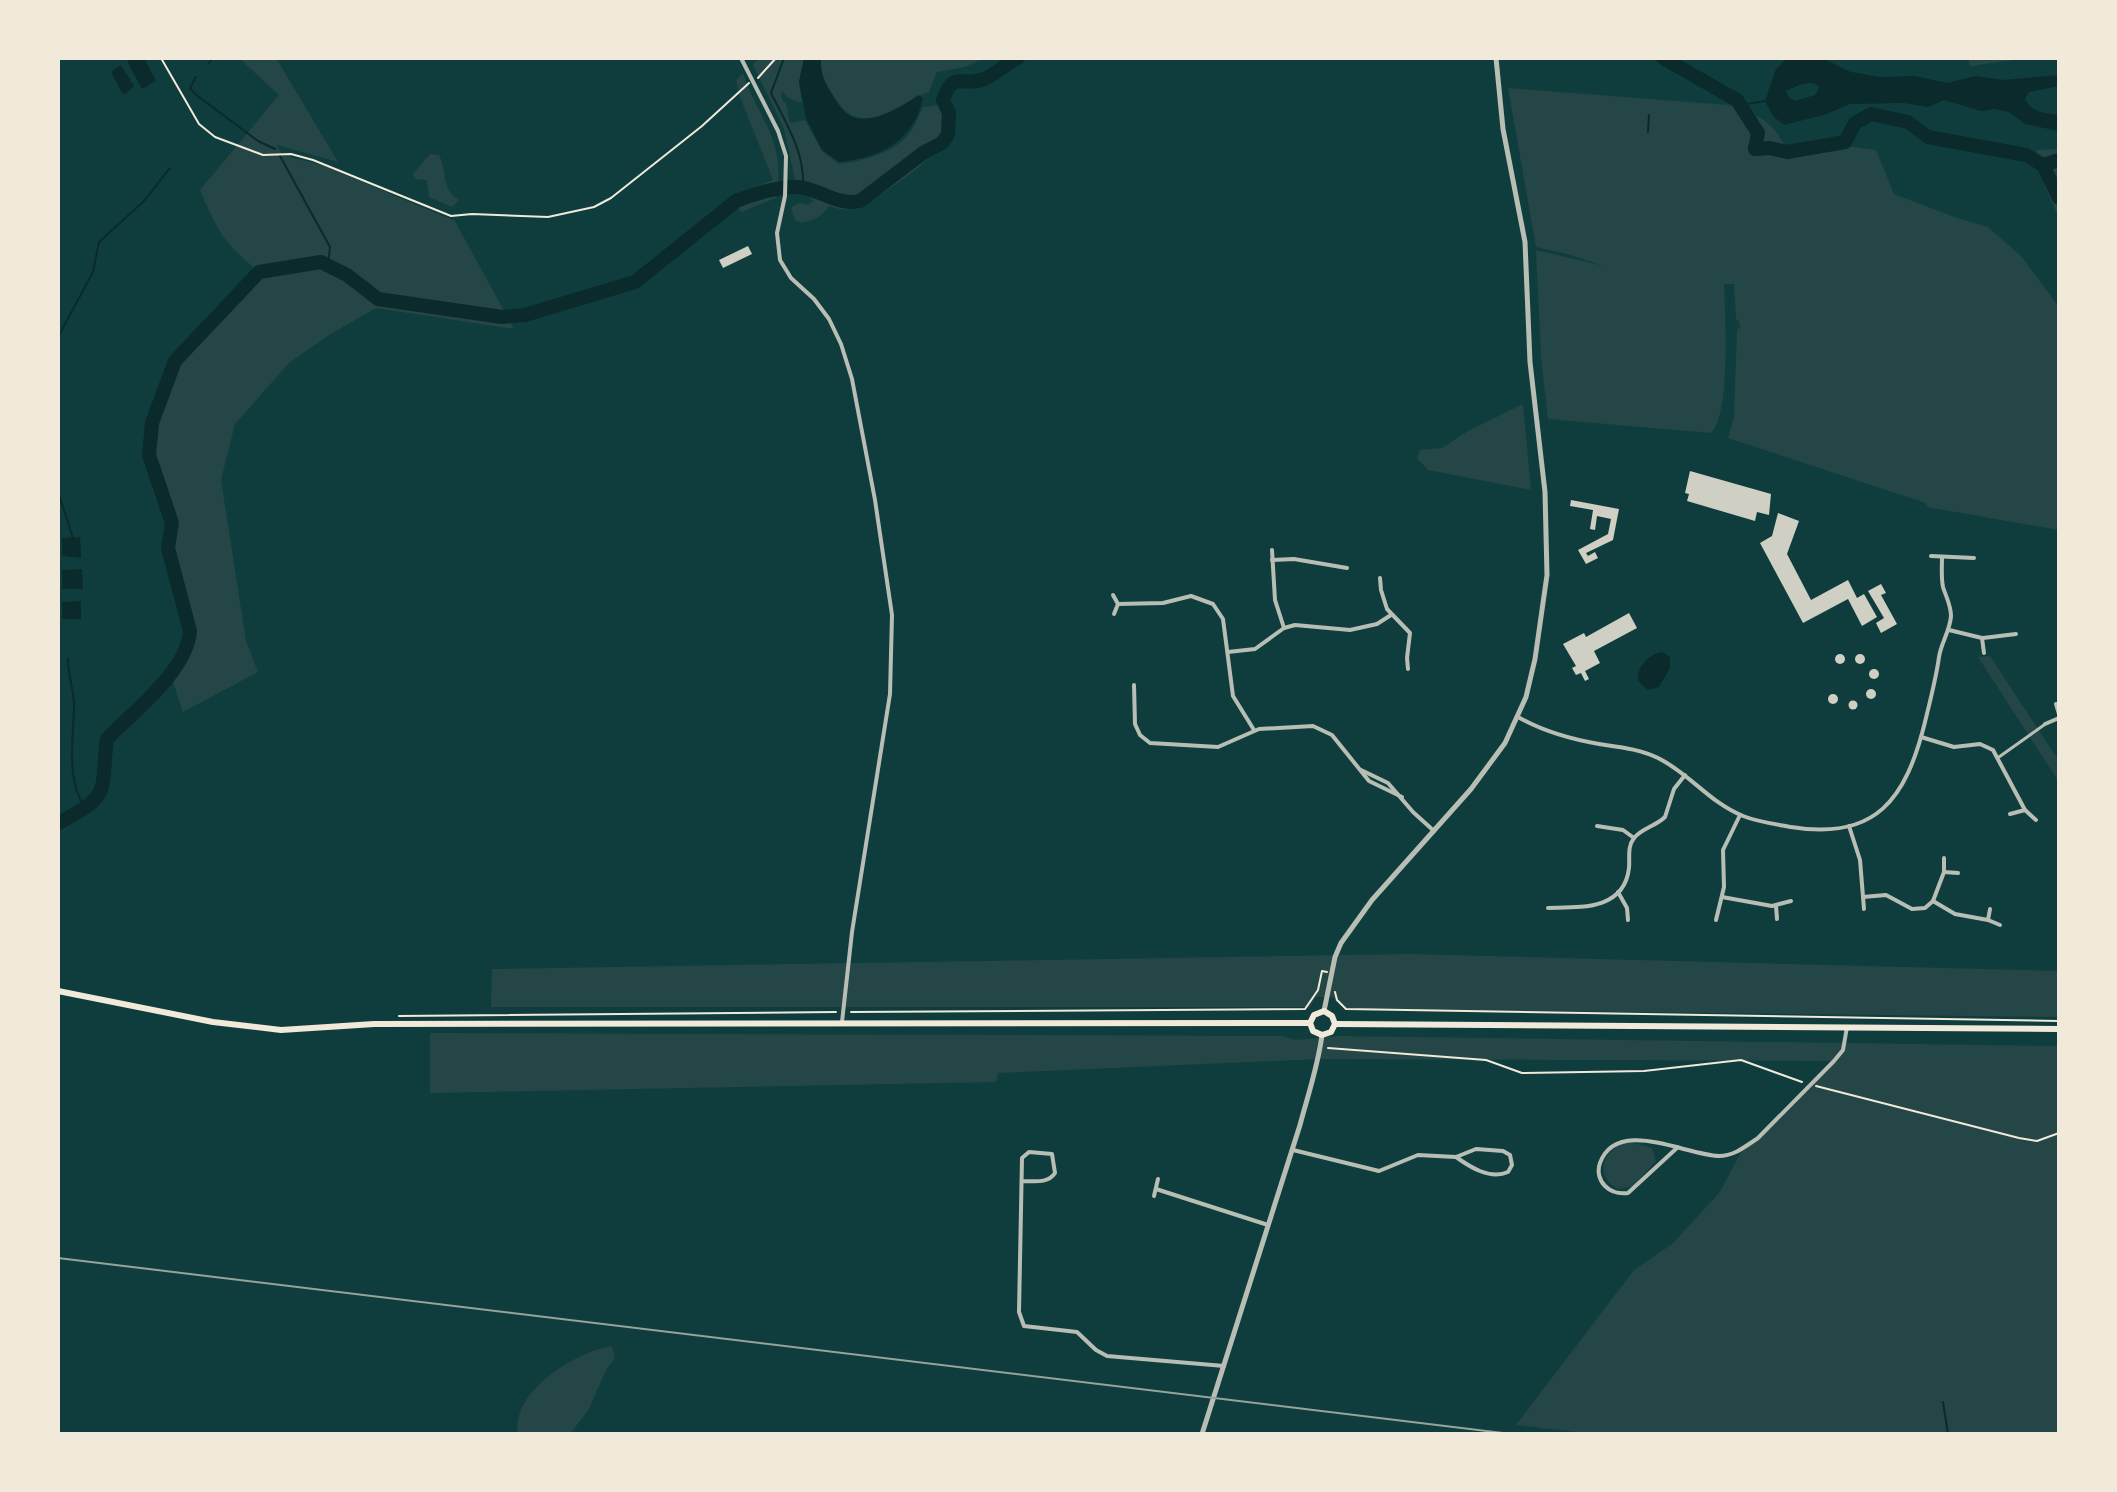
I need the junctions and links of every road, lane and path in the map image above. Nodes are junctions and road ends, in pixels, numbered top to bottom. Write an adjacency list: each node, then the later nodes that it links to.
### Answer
1 (161, 58): 6 (path)
2 (741, 58): 65 (street)
3 (776, 58): 5 (path)
4 (1496, 58): 28 (street)
5 (754, 80)
6 (748, 84)
7 (1272, 550): 11 (street)
8 (1931, 556): 9 (street)
9 (1942, 557): 10 (street); 19 (street)
10 (1974, 558)
11 (1272, 560): 12 (street); 18 (street)
12 (1347, 568)
13 (1380, 578): 17 (street)
14 (1113, 595): 15 (street)
15 (1118, 604): 16 (street); 22 (street)
16 (1114, 614)
17 (1391, 615): 18 (street); 24 (street)
18 (1284, 628): 22 (street)
19 (1949, 630): 21 (street); 31 (street)
20 (2016, 634): 21 (street)
21 (1982, 638): 23 (street)
22 (1228, 652): 30 (street)
23 (1984, 653)
24 (1408, 669)
25 (1134, 685): 30 (street)
26 (2056, 704): 27 (street)
27 (2059, 716): 29 (street)
28 (1518, 717): 33 (street); 40 (street)
29 (2045, 724): 32 (street)
30 (1254, 730): 40 (street)
31 (1921, 737): 32 (street); 39 (street)
32 (1999, 757): 34 (street)
33 (1685, 775): 36 (street); 41 (street)
34 (2025, 810): 35 (street); 37 (street)
35 (2010, 814)
36 (1740, 815): 39 (street); 46 (street)
37 (2036, 820)
38 (1597, 826): 41 (street)
39 (1849, 826): 47 (street)
40 (1434, 831): 61 (street)
41 (1634, 838): 45 (street)
42 (1944, 858): 43 (street)
43 (1944, 872): 44 (street); 50 (street)
44 (1958, 873)
45 (1618, 892): 52 (street); 57 (street)
46 (1722, 897): 51 (street); 58 (street)
47 (1863, 897): 50 (street); 54 (street)
48 (1567, 898): 52 (street)
49 (1791, 901): 51 (street)
50 (1933, 901): 59 (street)
51 (1776, 906): 56 (street)
52 (1568, 907): 53 (street)
53 (1548, 908)
54 (1864, 909)
55 (1990, 909): 59 (street)
56 (1777, 919)
57 (1628, 920)
58 (1716, 920)
59 (1988, 920): 60 (street)
60 (2000, 925)
61 (1332, 973): 64 (street); 65 (path)
62 (1337, 983): 67 (path)
63 (58, 991): 68 (main road)
64 (1324, 1011): 69 (main road); 70 (main road)
65 (843, 1012): 66 (path); 68 (street)
66 (389, 1017)
67 (2059, 1021)
68 (842, 1023): 69 (main road)
69 (1310, 1023): 73 (main road)
70 (1335, 1024): 71 (main road); 73 (main road)
71 (1847, 1027): 72 (main road); 75 (street)
72 (2059, 1029)
73 (1322, 1035): 74 (street)
74 (1321, 1047): 75 (path); 78 (street)
75 (1810, 1085): 76 (path); 77 (street)
76 (2059, 1133)
77 (1678, 1147): 77 (street)
78 (1293, 1150): 79 (street); 84 (street)
79 (1456, 1157): 79 (street)
80 (1158, 1179): 82 (street)
81 (1023, 1181): 81 (street); 85 (street)
82 (1156, 1189): 83 (street); 84 (street)
83 (1154, 1196)
84 (1269, 1225): 85 (street)
85 (1224, 1366): 86 (street)
86 (1202, 1434)

